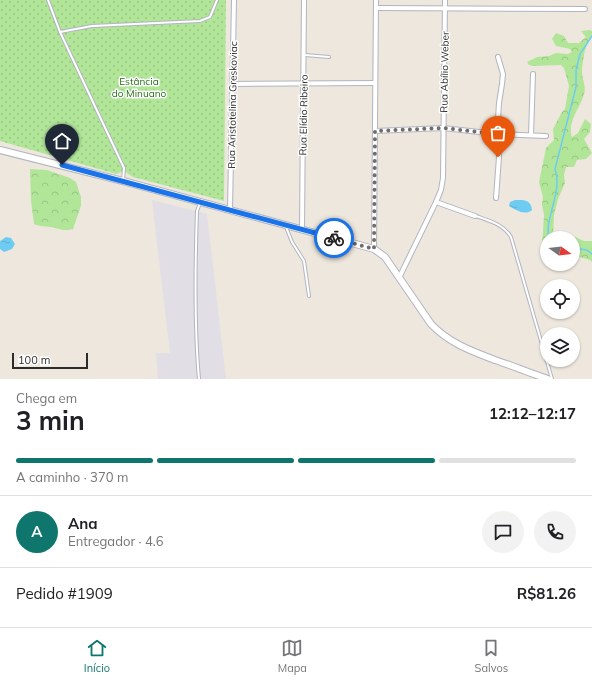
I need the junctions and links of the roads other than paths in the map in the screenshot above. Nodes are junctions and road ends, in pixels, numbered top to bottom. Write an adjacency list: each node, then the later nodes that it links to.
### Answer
1 (48, 0): 10 (lane)
2 (217, 0): 10 (lane)
3 (234, 0): 15 (street, Rua Aristotelina Greskoviac)
4 (304, 0): 11 (street, Rua Elídio Ribeiro)
5 (376, 0): 7 (street)
6 (445, 0): 8 (street, Rua Abílio Weber)
7 (376, 8): 8 (street); 17 (street)
8 (445, 8): 9 (street); 18 (street, Rua Abílio Weber)
9 (585, 9)
10 (60, 32): 24 (lane)
11 (303, 55): 12 (lane); 16 (street, Rua Elídio Ribeiro)
12 (329, 57)
13 (498, 57): 20 (street)
14 (533, 74): 21 (street)
15 (233, 84): 16 (street); 28 (street, Rua Aristotelina Greskoviac)
16 (303, 84): 17 (street); 31 (street, Rua Elídio Ribeiro)
17 (375, 84): 19 (street)
18 (443, 128): 19 (street); 20 (street); 27 (street, Rua Abílio Weber)
19 (375, 131): 32 (street)
20 (497, 134): 21 (street); 25 (street)
21 (531, 135): 22 (street)
22 (546, 136)
23 (0, 150): 24 (street)
24 (124, 181): 26 (street)
25 (496, 198)
26 (200, 202): 28 (street); 35 (lane)
27 (436, 202): 29 (street); 33 (street, Rua Abílio Weber)
28 (230, 209): 30 (street)
29 (475, 216): 37 (lane)
30 (285, 225): 31 (street); 34 (lane)
31 (302, 229): 32 (street)
32 (374, 249): 33 (street)
33 (399, 278): 36 (street)
34 (309, 296)
35 (199, 379)
36 (548, 379)
37 (552, 379)

